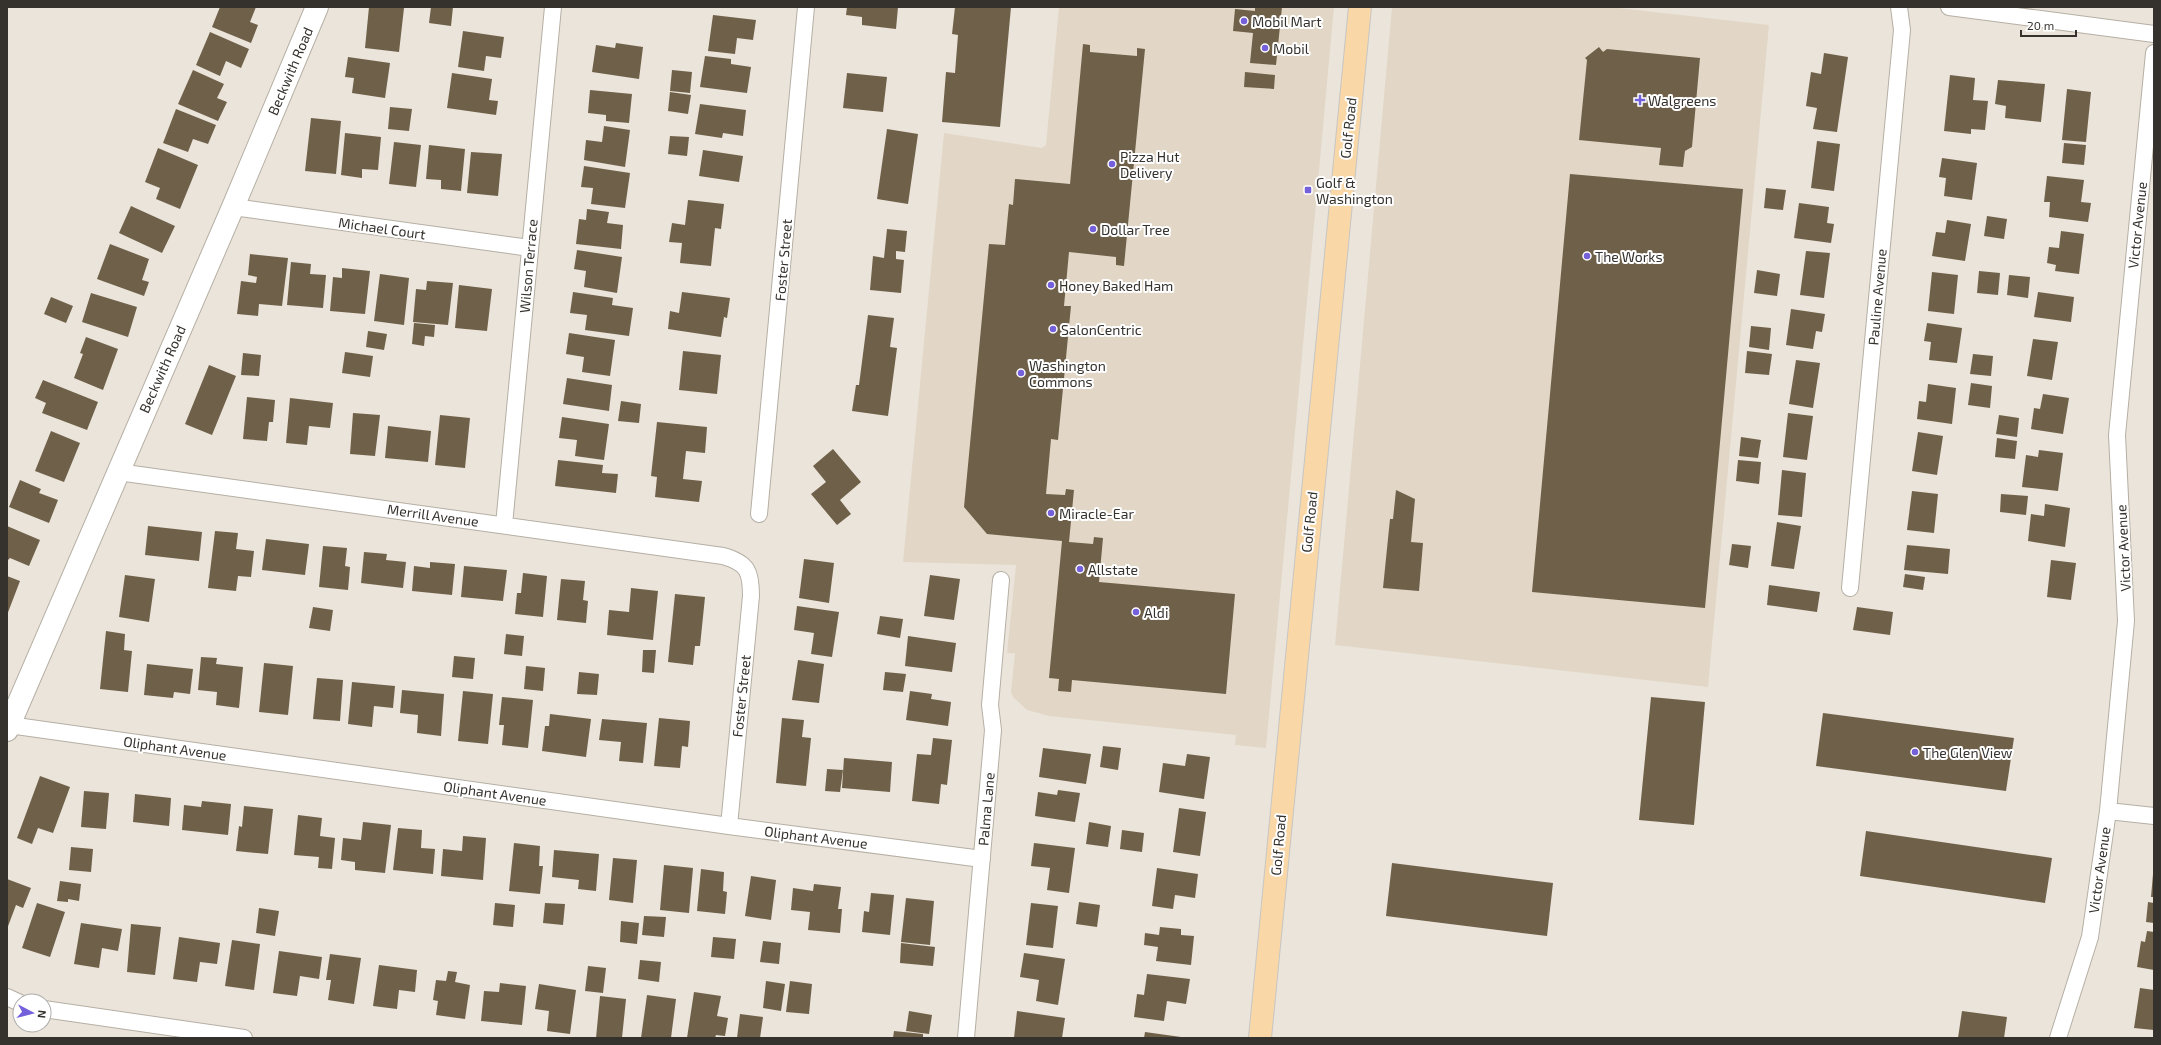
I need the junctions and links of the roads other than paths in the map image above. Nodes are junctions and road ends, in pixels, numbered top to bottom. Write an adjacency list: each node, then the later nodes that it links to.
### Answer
1 (316, 7): 9 (street, Beckwith Road)
2 (553, 7): 10 (street, Wilson Terrace)
3 (806, 7): 12 (street, Foster Street)
4 (1360, 7): 25 (main road, Golf Road)
5 (1899, 7): 16 (street, Pauline Avenue)
6 (1949, 7): 7 (street)
7 (2154, 34)
8 (2154, 53): 18 (street, Victor Avenue)
9 (233, 206): 10 (street, Michael Court); 11 (street, Beckwith Road)
10 (530, 248): 13 (street, Wilson Terrace)
11 (118, 472): 13 (street, Merrill Avenue); 17 (street, Beckwith Road)
12 (759, 514)
13 (504, 525): 14 (street, Merrill Avenue)
14 (745, 568): 20 (street, Foster Street)
15 (1001, 580): 21 (street, Palma Lane)
16 (1850, 588)
17 (8, 727): 20 (street, Oliphant Avenue)
18 (2108, 811): 19 (street); 26 (street, Victor Avenue)
19 (2154, 816)
20 (729, 826): 21 (street, Oliphant Avenue)
21 (982, 859): 24 (street, Palma Lane)
22 (52, 1010): 23 (street)
23 (244, 1038)
24 (966, 1038)
25 (1260, 1038)
26 (2058, 1038)

